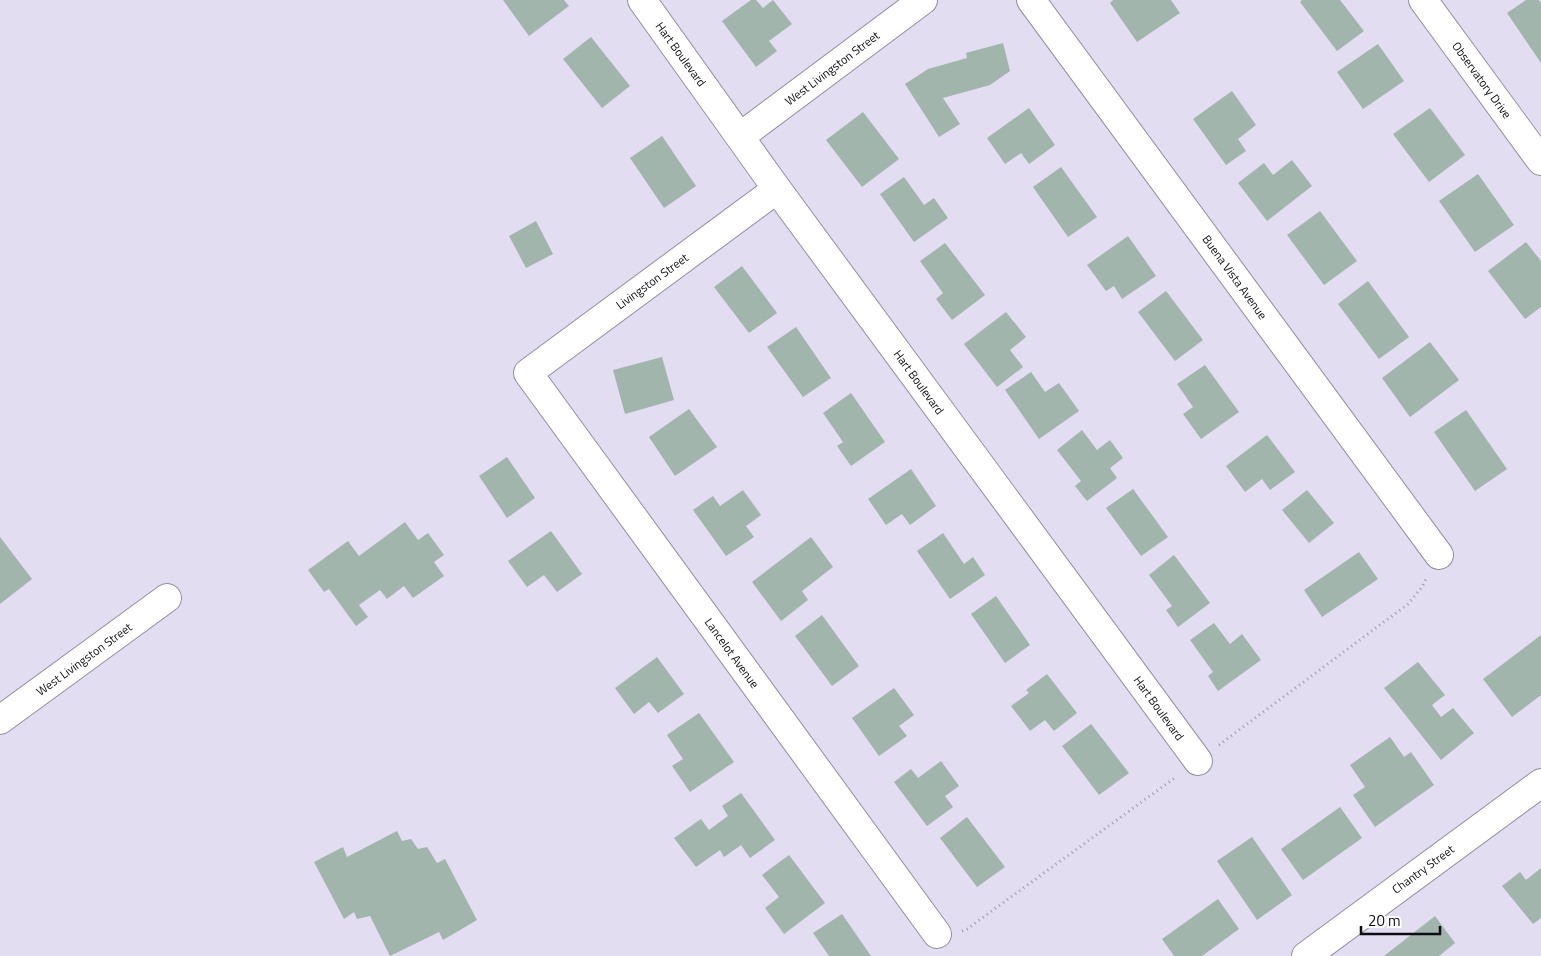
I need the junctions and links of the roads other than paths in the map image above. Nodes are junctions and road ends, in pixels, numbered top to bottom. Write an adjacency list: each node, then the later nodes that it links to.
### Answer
1 (642, 0): 5 (street, Hart Boulevard)
2 (923, 0): 5 (street, West Livingston Street)
3 (1031, 0): 9 (street, Buena Vista Avenue)
4 (1424, 0): 6 (street, Observatory Drive)
5 (741, 136): 7 (street, Hart Boulevard)
6 (1541, 161)
7 (777, 189): 8 (street, Livingston Street); 12 (street, Hart Boulevard)
8 (528, 373): 14 (street, Lancelot Avenue)
9 (1439, 554)
10 (167, 598): 11 (street, West Livingston Street)
11 (0, 720)
12 (1198, 761)
13 (1541, 783): 15 (street, Chantry Street)
14 (937, 934)
15 (1306, 956)

